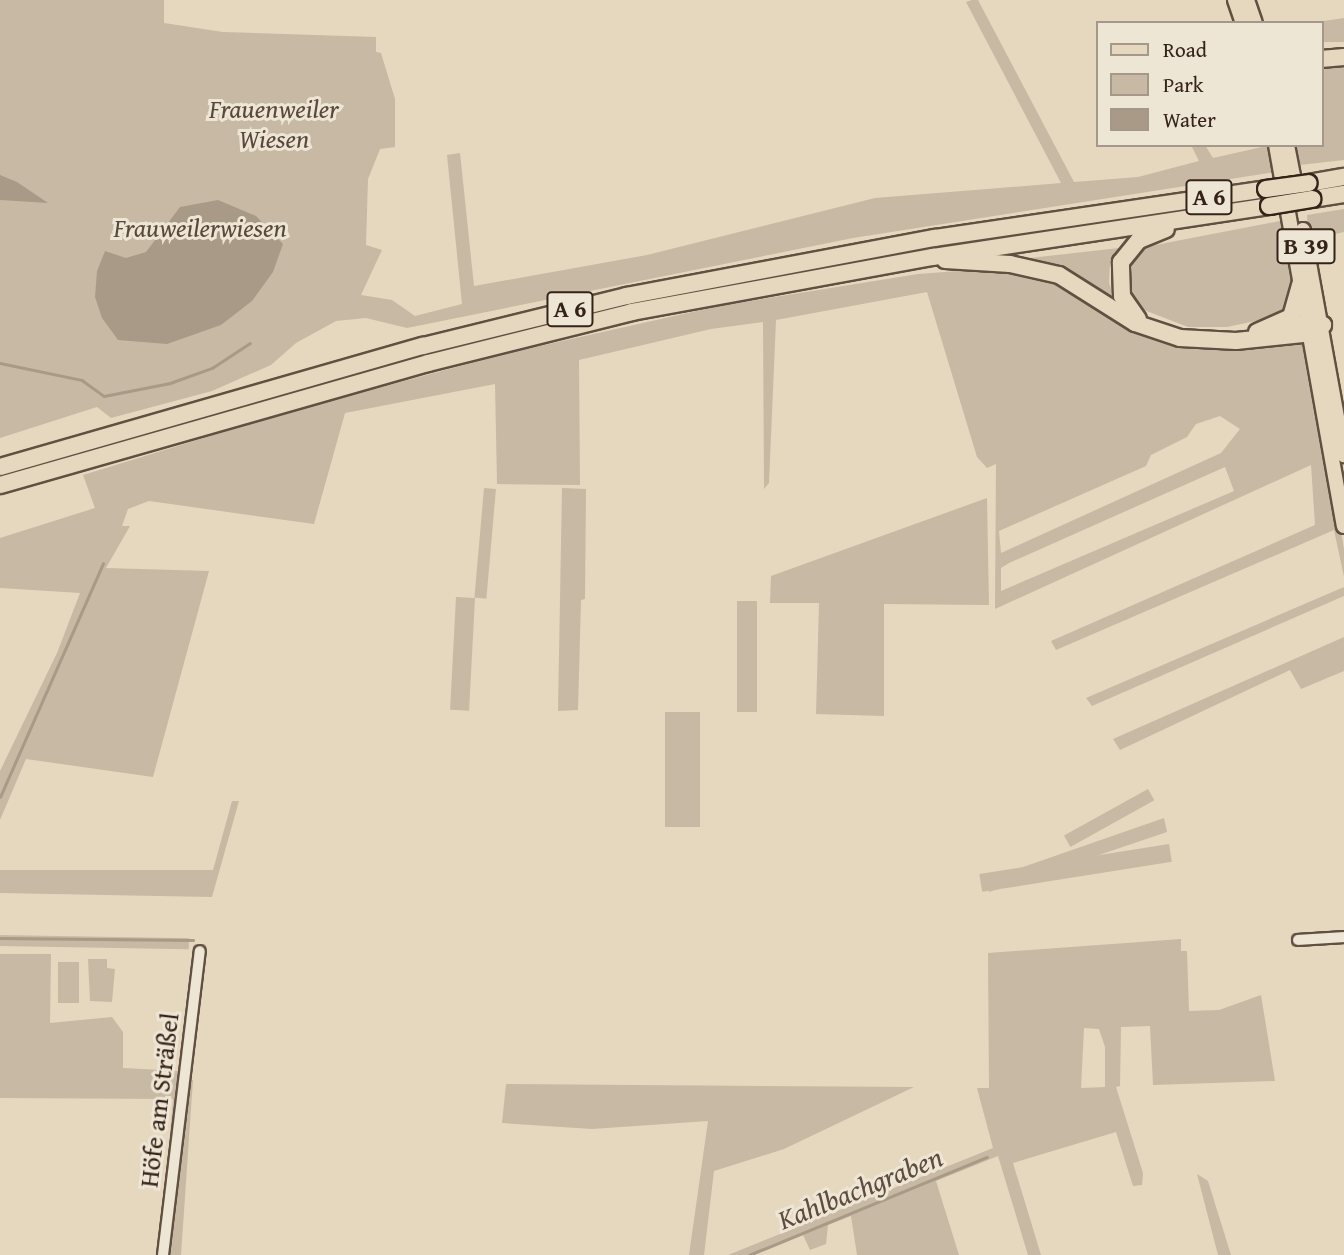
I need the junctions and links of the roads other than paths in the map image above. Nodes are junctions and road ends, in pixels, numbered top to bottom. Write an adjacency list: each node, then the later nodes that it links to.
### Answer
1 (1235, 0): 3 (main road)
2 (1247, 0): 4 (main road)
3 (1242, 21)
4 (1254, 21)
5 (1323, 51): 6 (highway)
6 (1344, 51)
7 (1344, 57): 8 (highway)
8 (1323, 59)
9 (1276, 147): 16 (main road, B 39)
10 (1287, 147): 18 (main road, B 39)
11 (1344, 177): 12 (highway, A 6)
12 (1310, 191): 13 (highway, A 6); 14 (highway, A 6, bridge); 22 (highway, A 6, bridge)
13 (1344, 194)
14 (1216, 214): 15 (highway, A 6); 19 (highway)
15 (933, 257): 19 (highway); 23 (highway, A 6)
16 (1302, 278): 17 (highway); 18 (main road, B 39)
17 (1281, 324): 18 (highway); 20 (highway)
18 (1315, 326): 20 (highway); 21 (main road, B 39); 24 (main road, B 39)
19 (1147, 327): 20 (highway)
20 (1236, 341)
21 (1344, 455)
22 (0, 467)
23 (0, 485)
24 (1343, 514)
25 (1344, 937): 26 (street)
26 (1298, 940)
27 (200, 951): 28 (street, Höfe am Sträßel)
28 (163, 1255)

